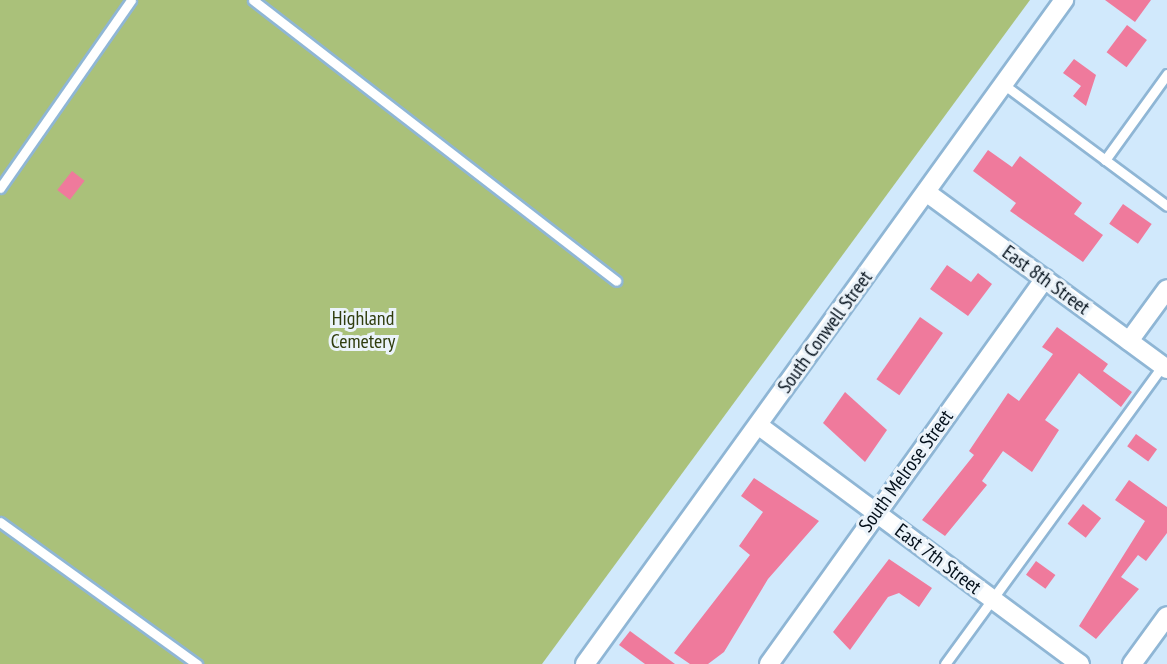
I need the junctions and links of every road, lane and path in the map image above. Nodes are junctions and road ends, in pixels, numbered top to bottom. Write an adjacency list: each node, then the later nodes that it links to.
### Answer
1 (131, 0): 7 (lane)
2 (253, 0): 11 (lane)
3 (1064, 0): 5 (street, South Conwell Street)
4 (1167, 74): 6 (lane)
5 (1003, 84): 6 (lane); 8 (street, South Conwell Street)
6 (1105, 160): 9 (lane)
7 (0, 188)
8 (926, 192): 10 (street, East 8th Street); 15 (street, South Conwell Street)
9 (1167, 206)
10 (1045, 279): 13 (street, East 8th Street); 16 (street, South Melrose Street)
11 (616, 281)
12 (1167, 289): 13 (street)
13 (1129, 341): 14 (street, East 8th Street)
14 (1165, 367): 18 (lane)
15 (758, 425): 16 (street, East 7th Street); 21 (street, South Conwell Street)
16 (875, 512): 18 (street, East 7th Street); 22 (street, South Melrose Street)
17 (0, 522): 20 (lane)
18 (993, 599): 23 (lane); 24 (street, East 7th Street)
19 (1167, 616): 25 (street)
20 (197, 664)
21 (585, 664)
22 (769, 664)
23 (945, 664)
24 (1080, 664)
25 (1132, 664)

